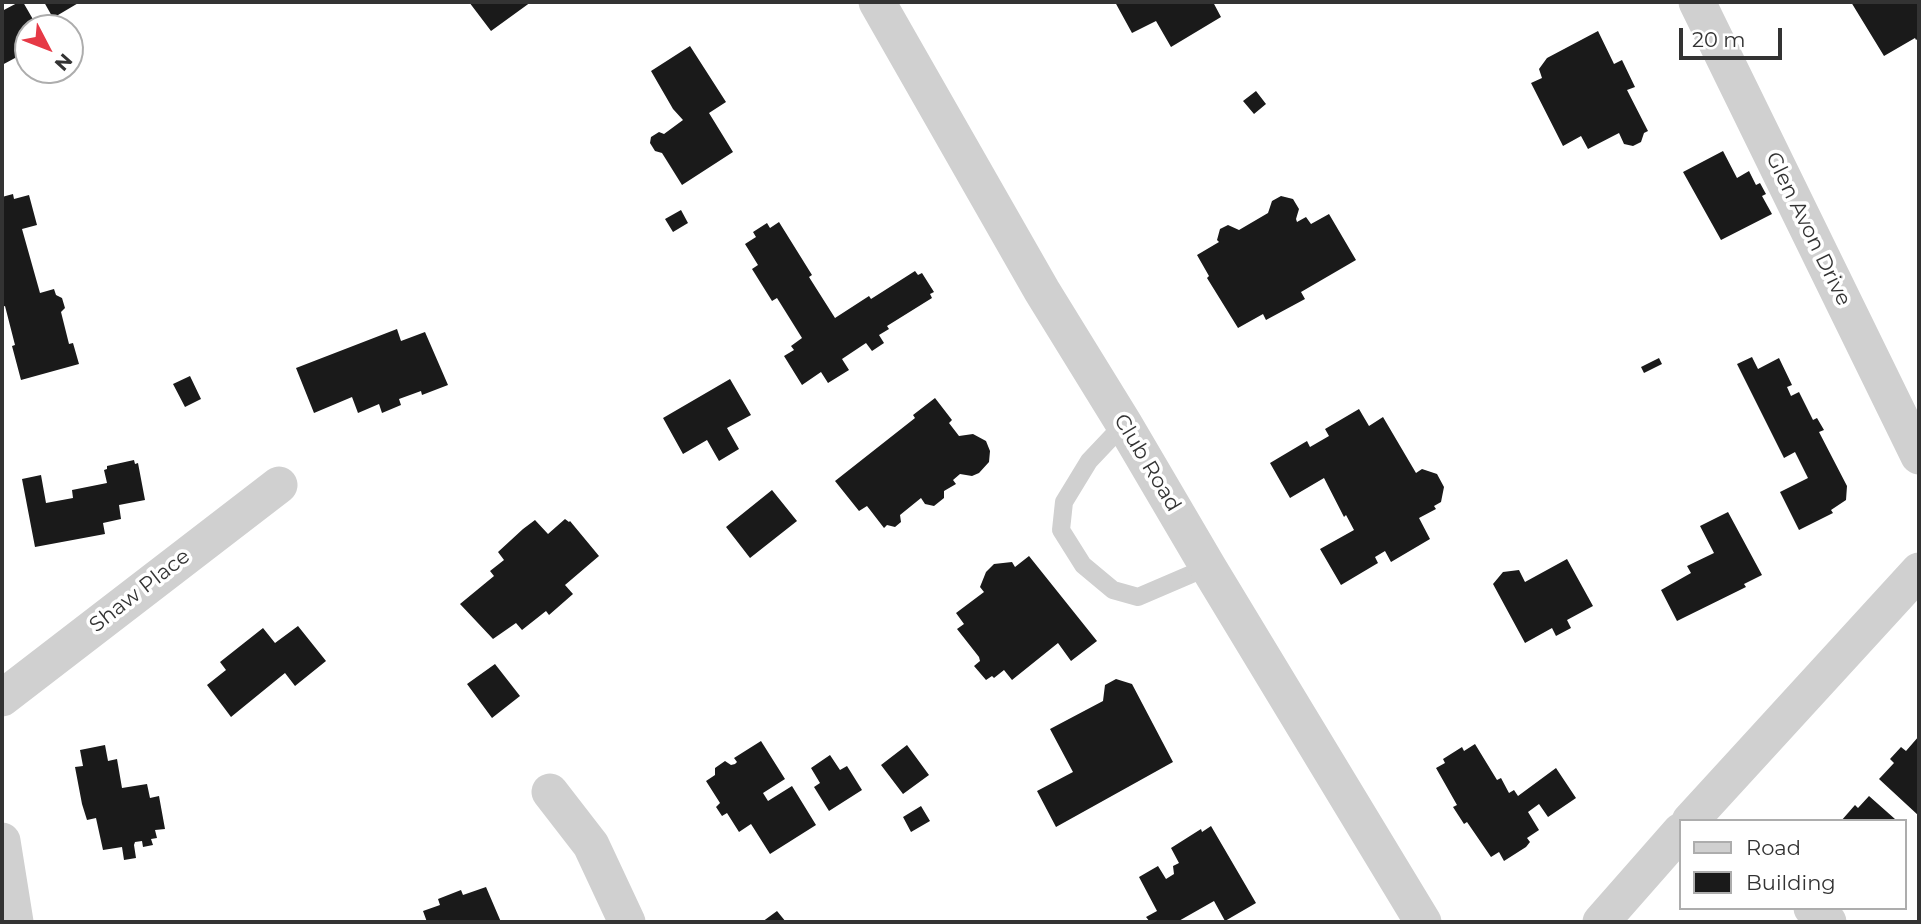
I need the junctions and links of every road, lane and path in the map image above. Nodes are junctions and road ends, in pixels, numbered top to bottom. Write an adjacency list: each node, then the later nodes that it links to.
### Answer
1 (877, 2): 3 (street, Club Road)
2 (1697, 2): 4 (street, Glen Avon Drive)
3 (1125, 424): 6 (street, Club Road); 6 (lane)
4 (1919, 456)
5 (279, 485): 8 (street, Shaw Place)
6 (1208, 567): 16 (street, Club Road)
7 (1919, 571): 10 (street)
8 (2, 698)
9 (550, 792): 15 (street)
10 (1696, 819)
11 (1680, 836): 17 (street)
12 (2, 841): 14 (street)
13 (1814, 910): 18 (street)
14 (15, 922)
15 (627, 922)
16 (1423, 922)
17 (1601, 922)
18 (1828, 922)

